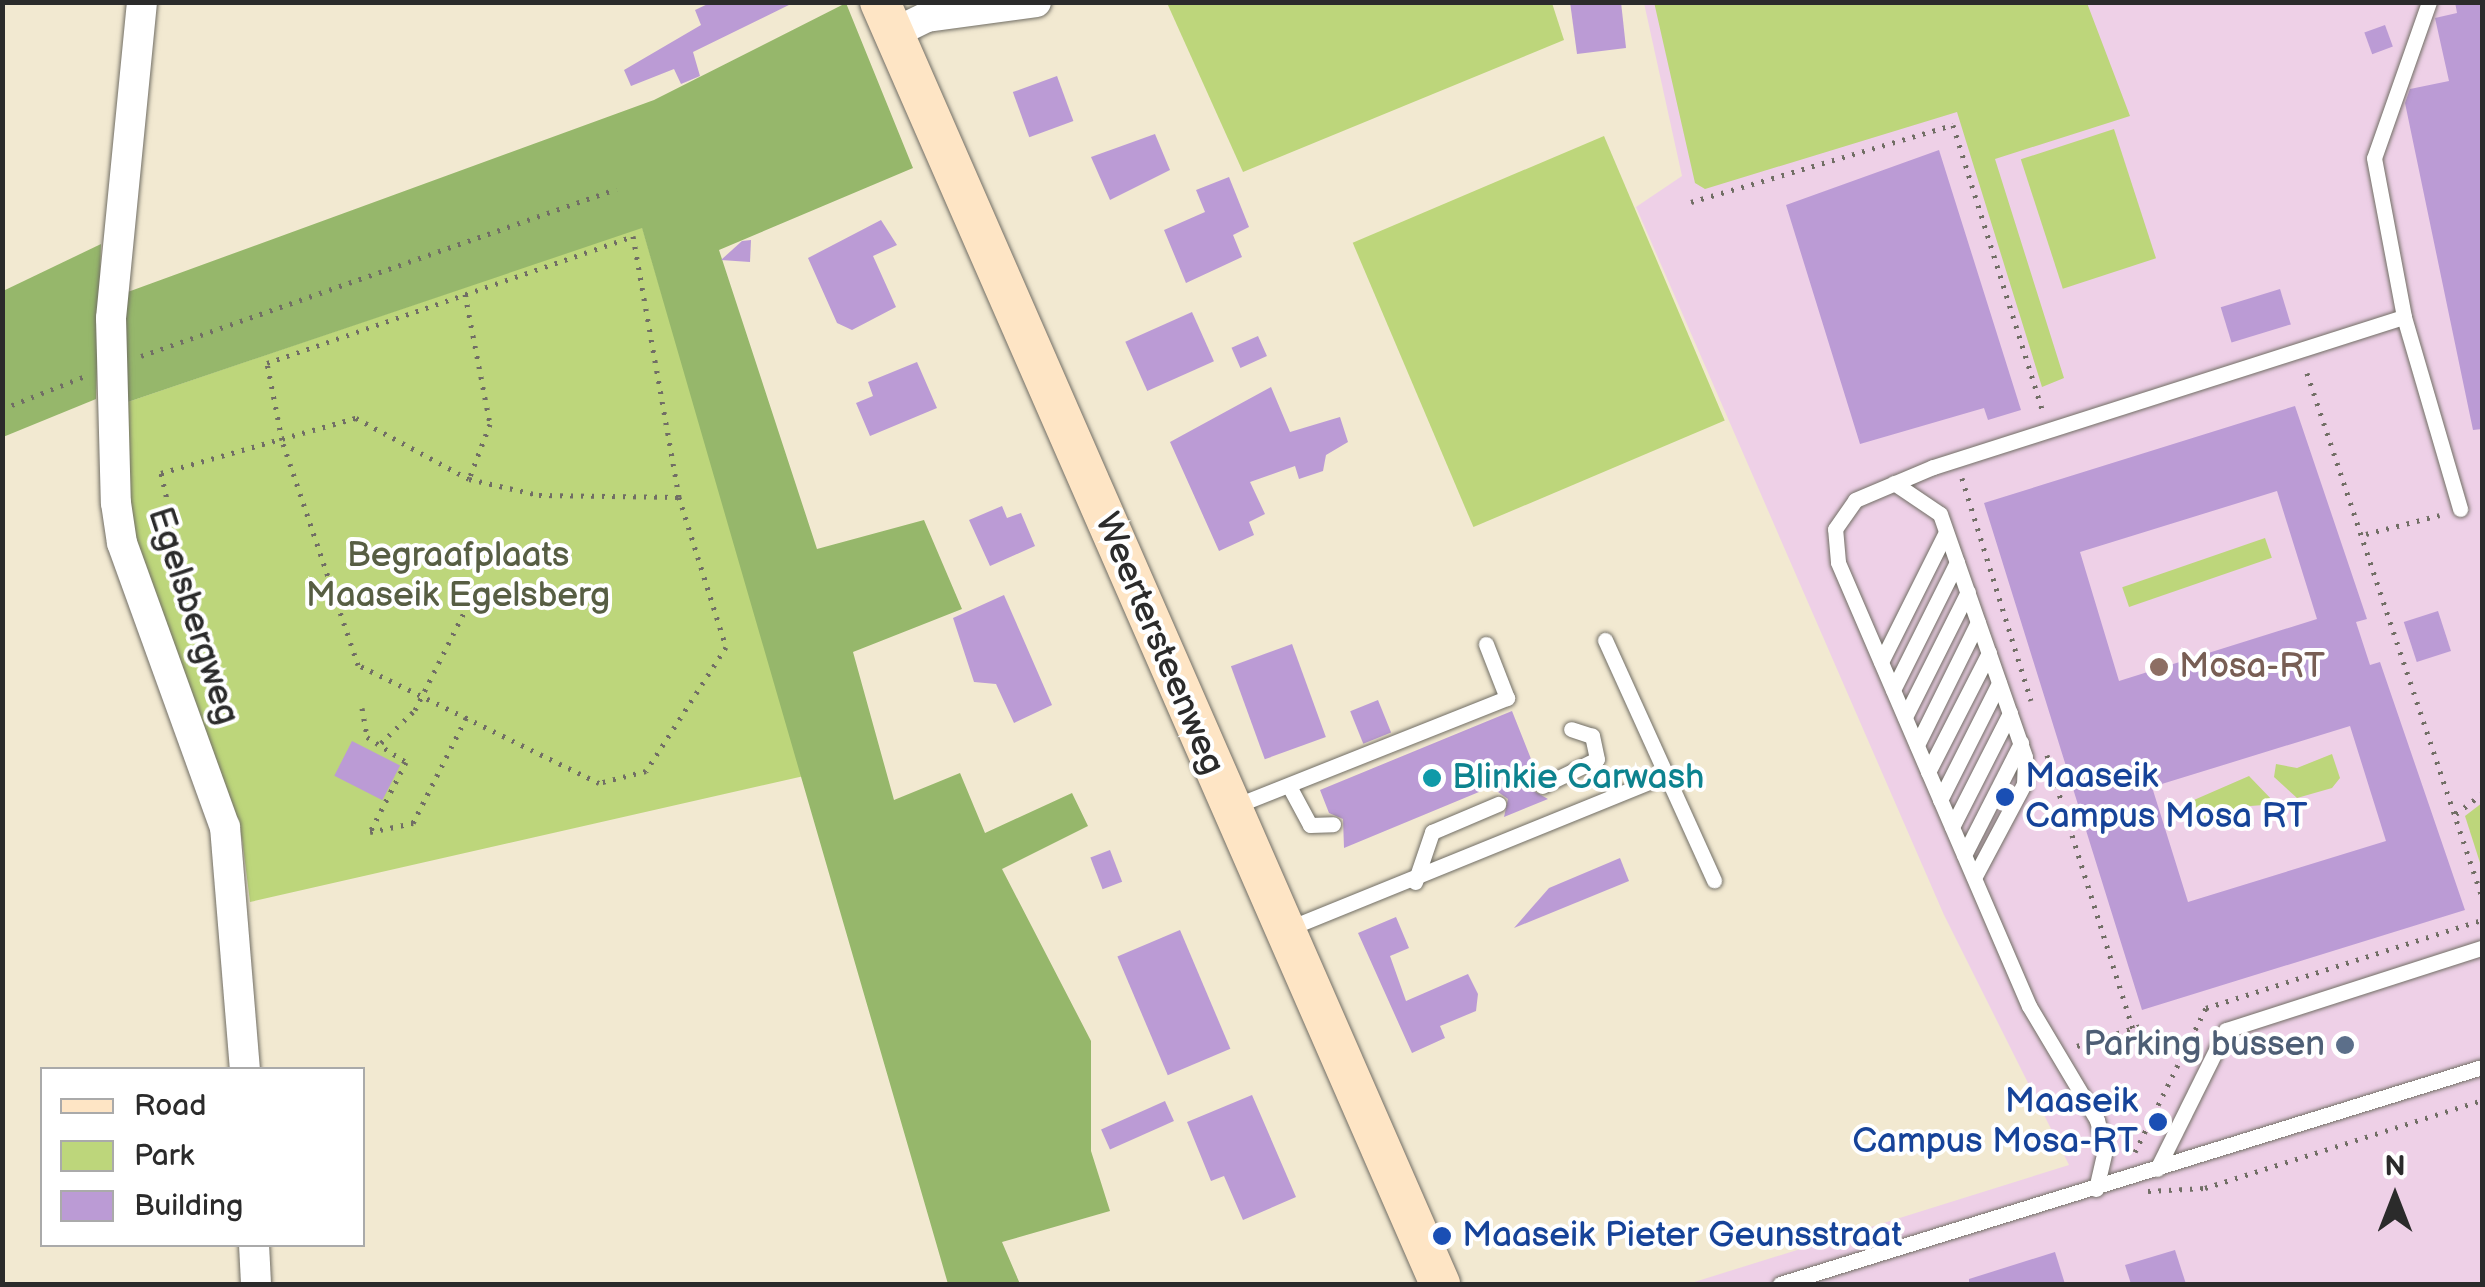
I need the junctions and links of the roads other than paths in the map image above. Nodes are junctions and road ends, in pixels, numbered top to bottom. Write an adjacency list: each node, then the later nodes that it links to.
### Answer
1 (142, 2): 38 (street, Egelsbergweg)
2 (1036, 2): 4 (street)
3 (2429, 2): 5 (lane)
4 (887, 18): 29 (main road, Weertersteenweg)
5 (2404, 317): 6 (lane); 7 (lane)
6 (1894, 482): 8 (lane); 15 (lane)
7 (2460, 509)
8 (1946, 532): 9 (lane); 15 (lane)
9 (1957, 562): 10 (lane); 17 (lane)
10 (1968, 592): 11 (lane); 19 (lane)
11 (1978, 622): 14 (lane); 22 (lane)
12 (1605, 640): 24 (lane)
13 (1486, 644): 25 (lane)
14 (1988, 653): 16 (lane); 23 (lane)
15 (1881, 662): 17 (lane)
16 (1999, 683): 18 (lane); 27 (lane)
17 (1893, 690): 19 (lane)
18 (2010, 713): 21 (lane); 31 (lane)
19 (1905, 717): 22 (lane)
20 (1570, 728): 26 (lane)
21 (2020, 743): 32 (lane); 33 (lane)
22 (1916, 745): 23 (lane)
23 (1928, 772): 27 (lane)
24 (1666, 775): 34 (lane); 35 (lane)
25 (1289, 786): 29 (lane); 30 (lane)
26 (1542, 786)
27 (1940, 800): 31 (lane)
28 (1498, 804): 35 (lane)
29 (1230, 808): 36 (main road, Weertersteenweg)
30 (1334, 824)
31 (1952, 827): 32 (lane)
32 (1964, 855): 33 (lane)
33 (1974, 878): 41 (lane)
34 (1714, 880)
35 (1415, 882): 36 (lane)
36 (1284, 931): 44 (main road, Weertersteenweg)
37 (2482, 948): 40 (lane)
38 (245, 1067)
39 (2482, 1067): 40 (lane)
40 (2157, 1169): 41 (lane)
41 (2096, 1189): 45 (lane)
42 (254, 1247): 43 (street)
43 (256, 1284)
44 (1440, 1284)
45 (1780, 1284)

